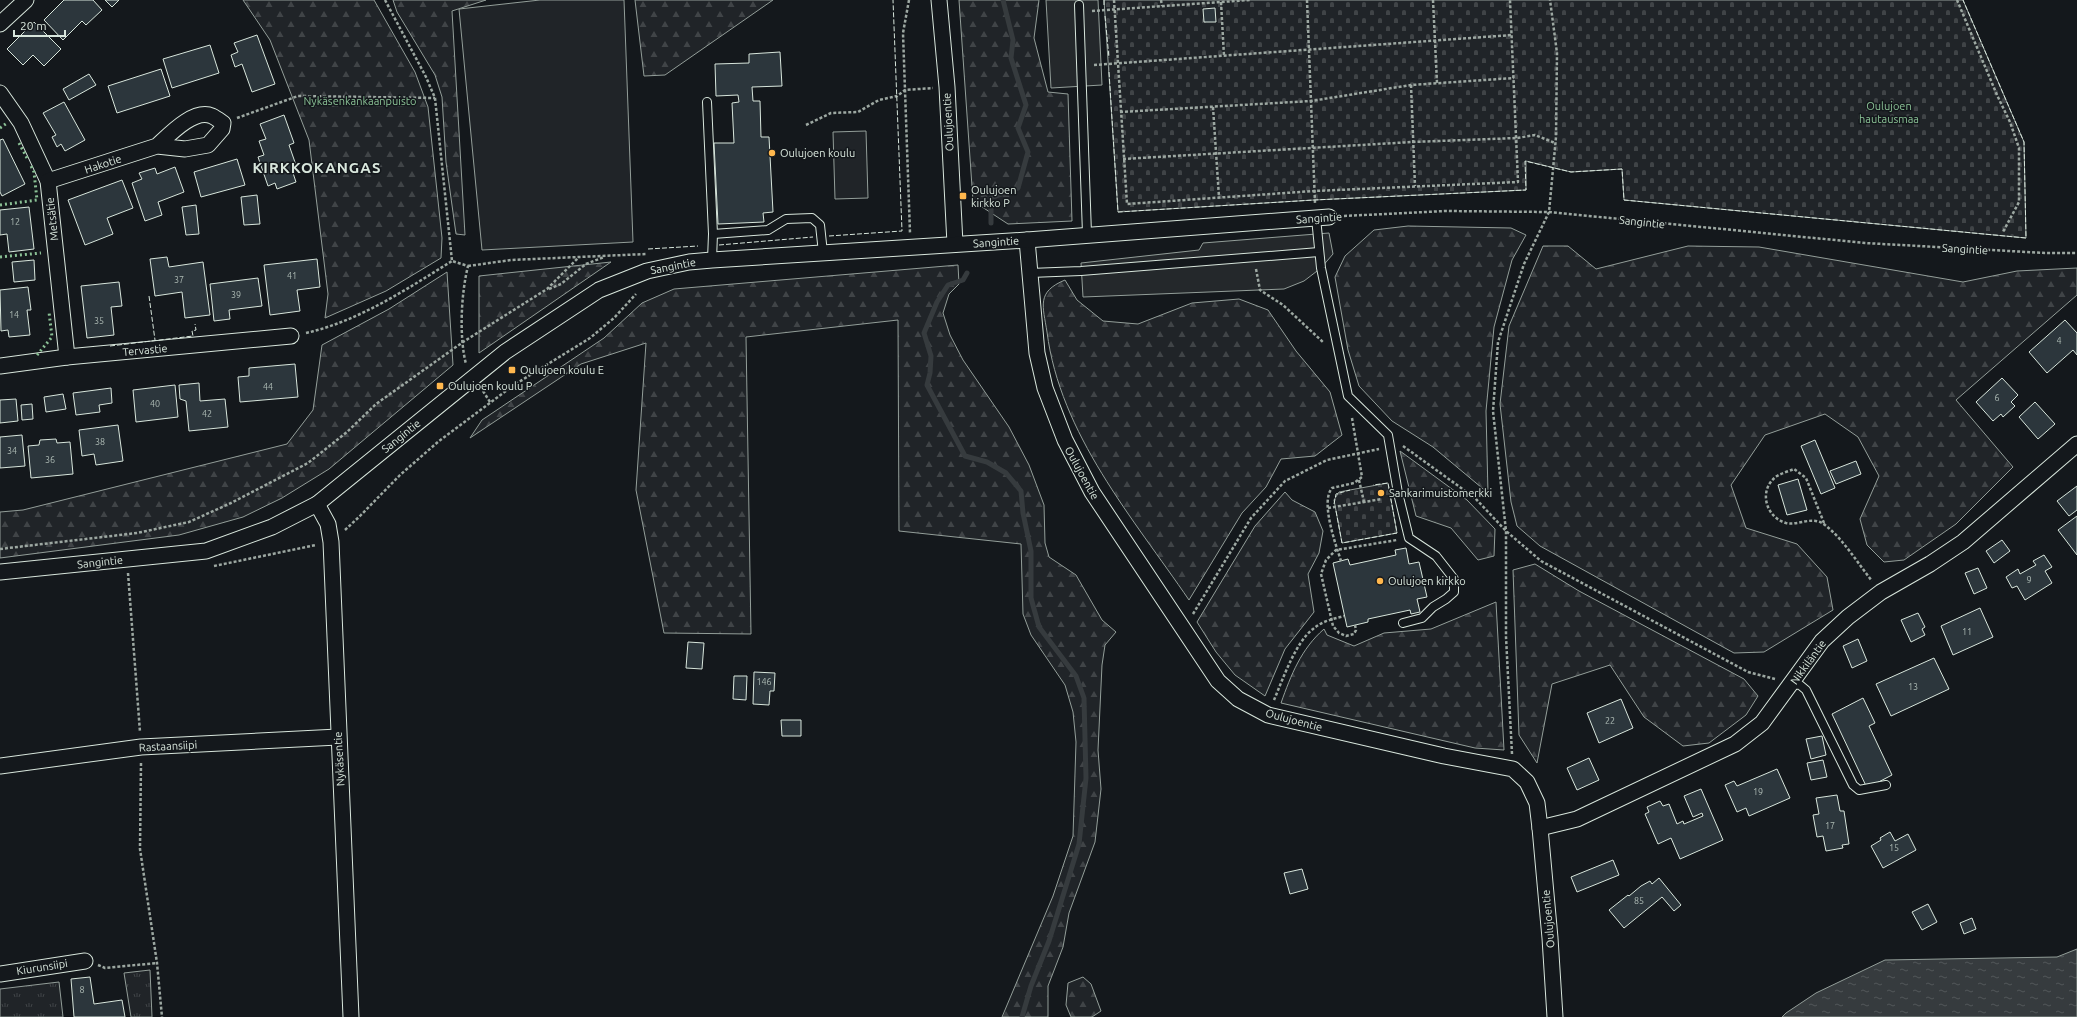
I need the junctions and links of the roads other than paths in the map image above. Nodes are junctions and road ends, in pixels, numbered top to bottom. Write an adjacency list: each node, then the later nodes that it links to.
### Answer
1 (26, 0): 4 (street)
2 (939, 0): 13 (street, Oulujoentie)
3 (1079, 8): 11 (lane)
4 (0, 24)
5 (0, 93): 8 (street, Metsätie)
6 (706, 102): 10 (lane)
7 (157, 146): 7 (street, Hakotie); 8 (street, Hakotie)
8 (48, 181): 19 (street, Metsätie)
9 (1322, 217): 11 (street, Sangintie); 14 (lane)
10 (713, 234): 15 (lane); 16 (lane)
11 (1087, 234): 12 (street, Sangintie)
12 (1027, 240): 13 (street, Sangintie); 17 (street, Oulujoentie)
13 (955, 244): 15 (street, Sangintie)
14 (1319, 252): 17 (lane); 24 (lane)
15 (823, 253): 16 (street, Sangintie)
16 (712, 260): 22 (street, Sangintie)
17 (1030, 272): 29 (street, Oulujoentie)
18 (291, 336): 19 (street, Tervastie)
19 (67, 357): 20 (street, Tervastie)
20 (0, 366)
21 (2077, 444): 25 (street, Nikkiläntie)
22 (317, 504): 23 (street, Sangintie); 26 (street, Nykäsentie)
23 (0, 572)
24 (1403, 623)
25 (1792, 684): 28 (lane); 29 (street, Nikkiläntie)
26 (338, 737): 27 (street, Rastaansiipi); 32 (street, Nykäsentie)
27 (0, 766)
28 (1886, 785)
29 (1540, 828): 33 (street, Oulujoentie)
30 (85, 961): 31 (street, Kiurunsiipi)
31 (0, 974)
32 (351, 1017)
33 (1555, 1017)

